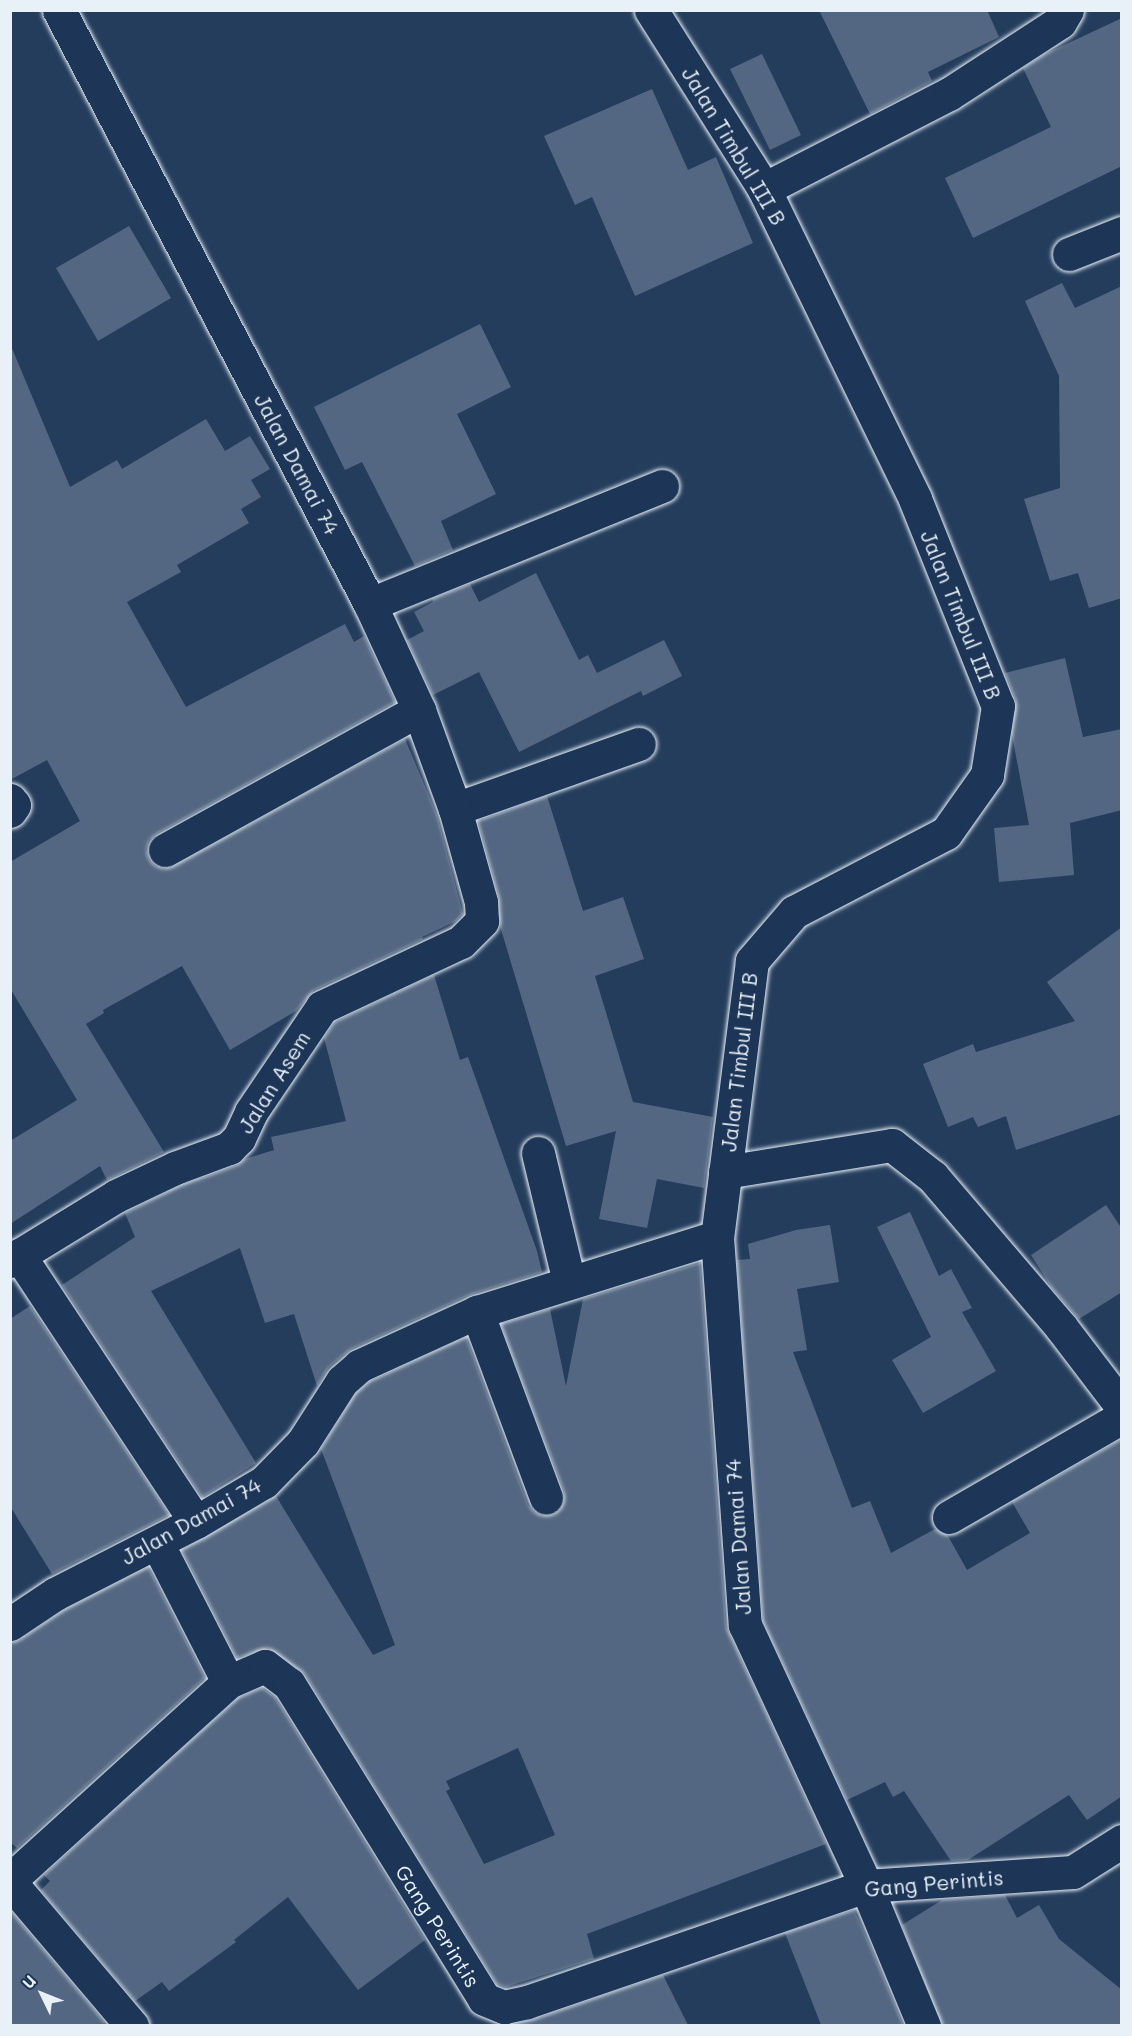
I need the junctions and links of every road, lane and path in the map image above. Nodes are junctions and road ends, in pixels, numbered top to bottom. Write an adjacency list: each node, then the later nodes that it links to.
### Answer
1 (59, 10): 8 (street, Jalan Damai 74)
2 (651, 10): 4 (street, Jalan Timbul III B)
3 (1066, 10): 4 (street)
4 (764, 189): 17 (street, Jalan Timbul III B)
5 (1122, 233): 6 (street)
6 (1069, 254)
7 (662, 486): 8 (street)
8 (370, 604): 9 (street, Jalan Damai 74)
9 (418, 710): 12 (street, Jalan Damai 74); 14 (street)
10 (639, 744): 12 (street)
11 (10, 800): 13 (street)
12 (455, 808): 15 (street, Jalan Damai 74)
13 (10, 811)
14 (165, 850)
15 (471, 934): 19 (street, Jalan Asem)
16 (538, 1154): 20 (street)
17 (725, 1172): 18 (street, Jalan Timbul III B); 22 (street)
18 (717, 1237): 20 (street, Jalan Damai 74); 32 (street, Jalan Damai 74)
19 (15, 1258): 26 (street)
20 (569, 1282): 21 (street, Jalan Damai 74)
21 (477, 1312): 24 (street); 26 (street, Jalan Damai 74)
22 (1122, 1407)
23 (1122, 1417): 25 (street)
24 (546, 1498)
25 (949, 1517)
26 (196, 1522): 27 (street, Jalan Damai 74)
27 (157, 1543): 28 (street, Jalan Damai 74); 29 (street)
28 (10, 1624)
29 (228, 1682): 31 (street, Gang Perintis); 32 (street, Gang Perintis)
30 (1122, 1841): 32 (street, Gang Perintis)
31 (10, 1881): 33 (street, Gang Perintis)
32 (866, 1886): 34 (street, Jalan Damai 74)
33 (132, 2025)
34 (924, 2025)

